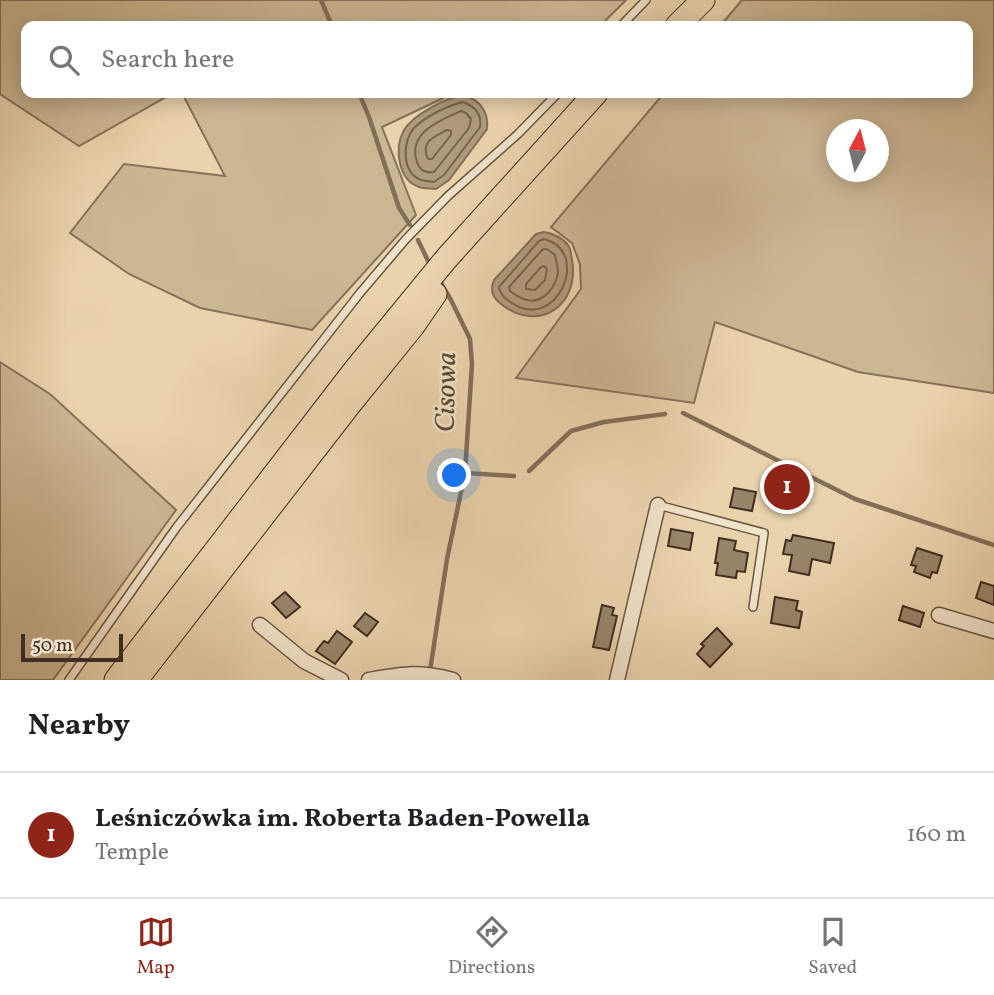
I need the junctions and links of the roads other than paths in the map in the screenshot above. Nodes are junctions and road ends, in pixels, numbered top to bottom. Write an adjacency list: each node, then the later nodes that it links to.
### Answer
1 (646, 0): 4 (lane)
2 (684, 0): 5 (main road)
3 (703, 0): 6 (main road)
4 (626, 21)
5 (664, 21)
6 (682, 21)
7 (553, 98): 18 (lane)
8 (592, 98): 10 (main road)
9 (609, 98): 10 (main road)
10 (450, 265): 11 (main road)
11 (430, 290): 19 (main road); 20 (main road)
12 (658, 505): 13 (lane); 23 (street)
13 (753, 607)
14 (939, 615): 16 (street)
15 (260, 625): 21 (street)
16 (994, 631)
17 (446, 678): 22 (street)
18 (69, 680)
19 (116, 680)
20 (136, 680)
21 (341, 680)
22 (369, 680)
23 (617, 680)

